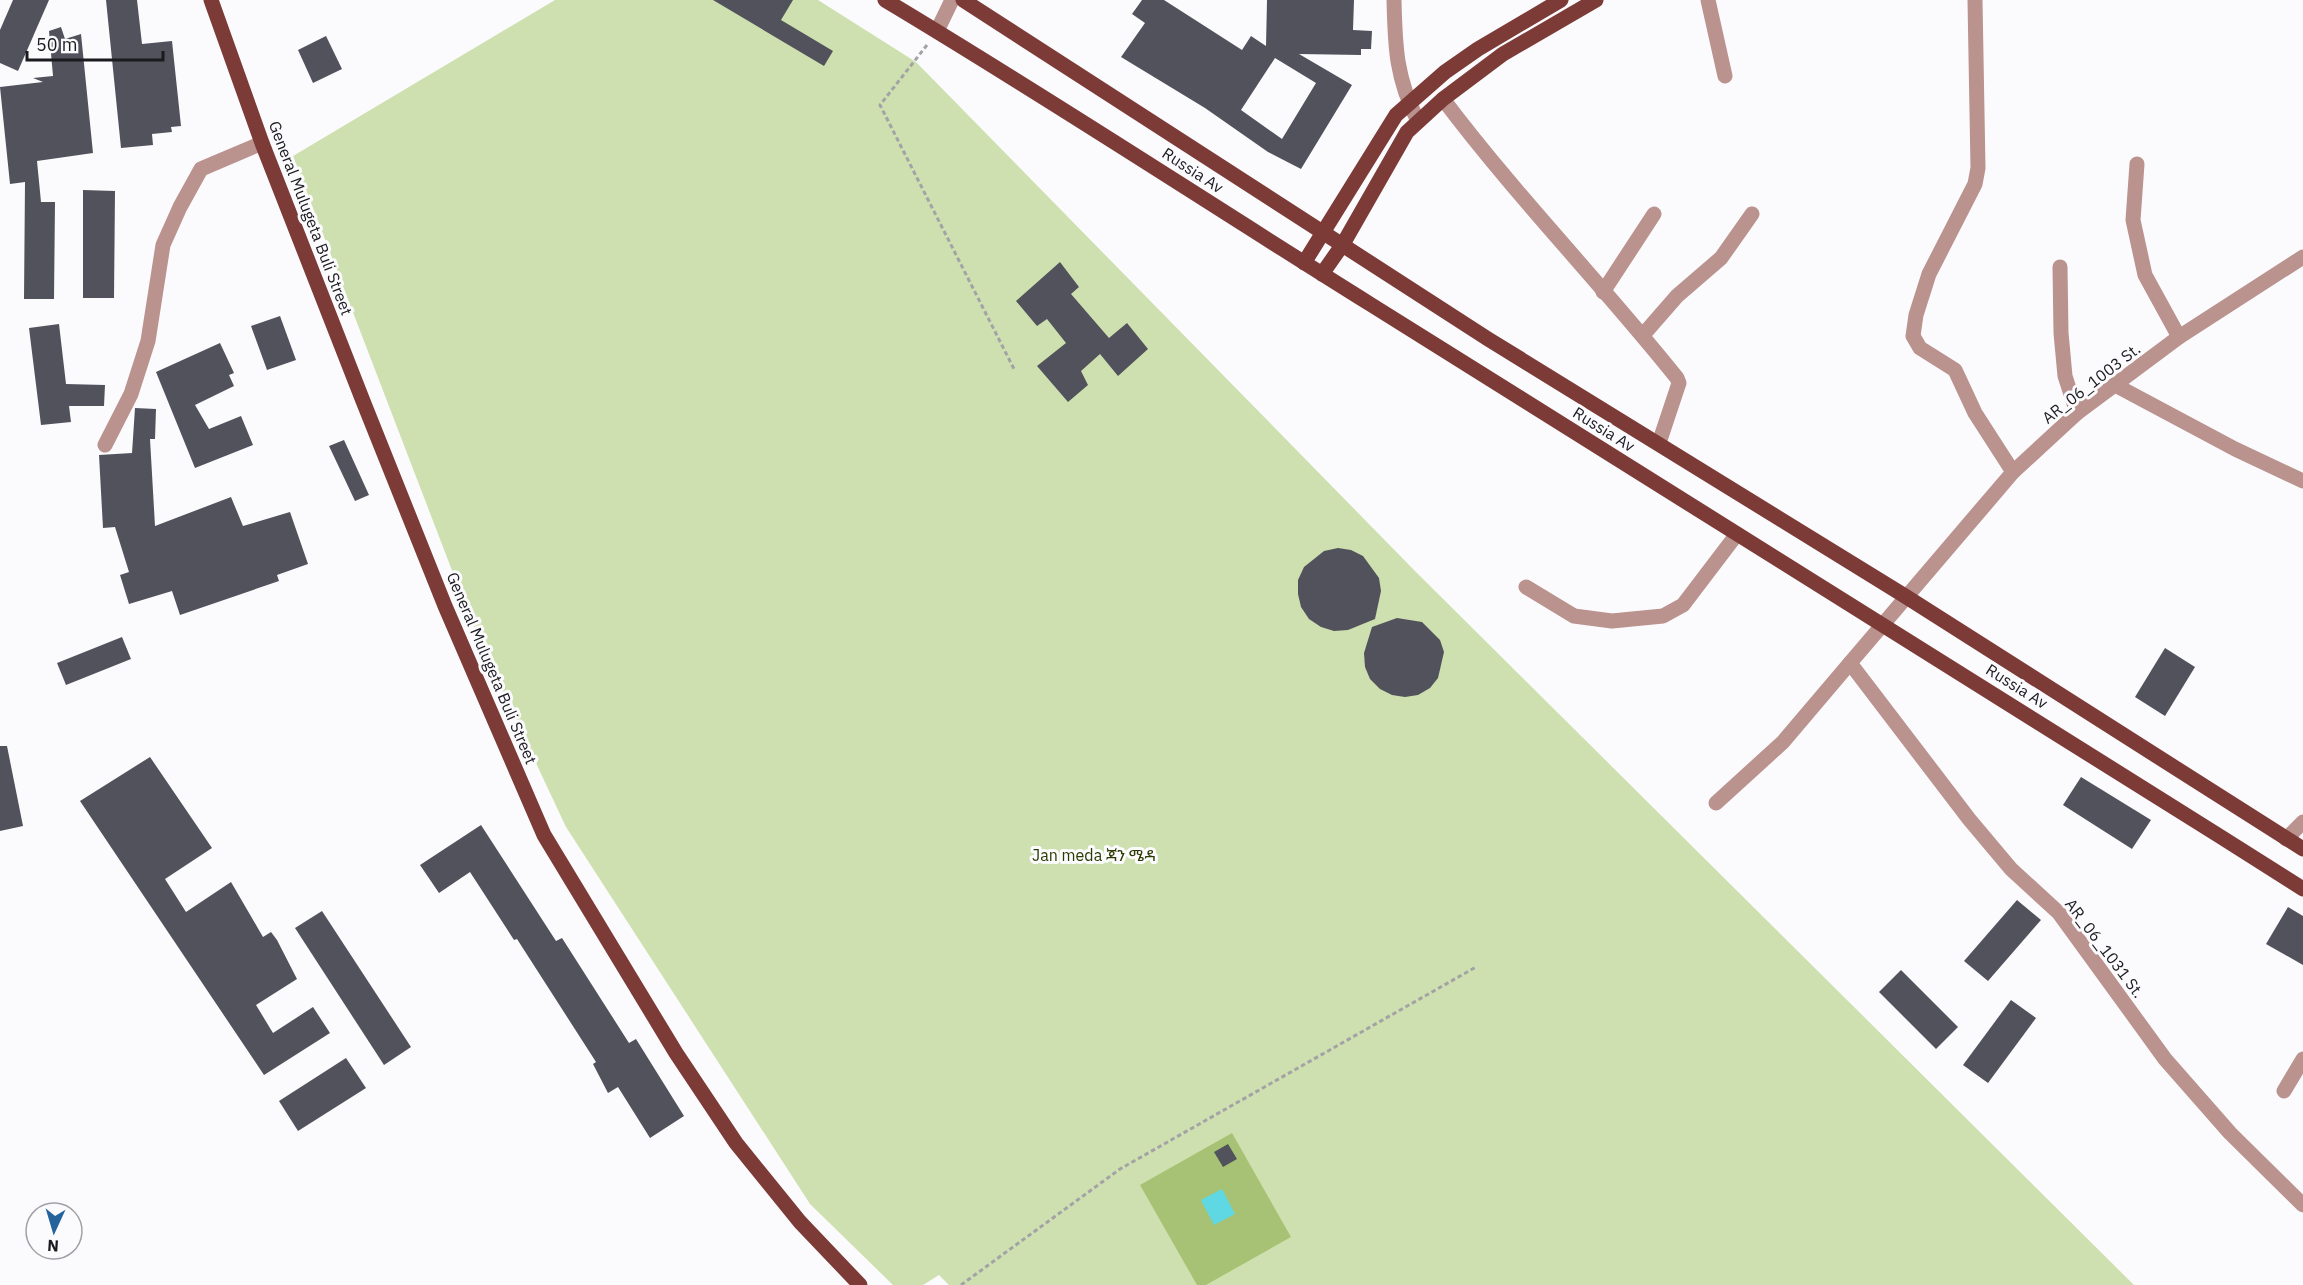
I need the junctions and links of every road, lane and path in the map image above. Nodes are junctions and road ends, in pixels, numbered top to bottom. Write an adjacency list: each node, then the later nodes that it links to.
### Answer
1 (211, 0): 15 (main road, General Mulugeta Buli Street)
2 (885, 0): 10 (main road, Russia Av)
3 (952, 0): 10 (street)
4 (963, 0): 19 (main road, Russia Av)
5 (1394, 0): 13 (street)
6 (1561, 0): 13 (main road)
7 (1596, 0): 12 (main road)
8 (1708, 0): 11 (street)
9 (1975, 0): 33 (street)
10 (937, 31): 22 (main road, Russia Av); 28 (path)
11 (1725, 76)
12 (1443, 99): 14 (main road); 25 (street)
13 (1408, 103): 14 (street); 19 (main road)
14 (1418, 121): 20 (main road)
15 (262, 143): 32 (street); 49 (main road, General Mulugeta Buli Street)
16 (2137, 164): 27 (street)
17 (1654, 214): 25 (street)
18 (1752, 214): 26 (street)
19 (1325, 233): 20 (main road, Russia Av); 22 (main road)
20 (1343, 244): 24 (main road); 31 (main road, Russia Av)
21 (2303, 257): 27 (street, AR_06_1003 St.)
22 (1305, 263): 24 (main road, Russia Av)
23 (2060, 267): 30 (street)
24 (1322, 274): 35 (main road, Russia Av)
25 (1603, 292): 26 (street)
26 (1643, 335): 31 (street)
27 (2179, 337): 29 (street, AR_06_1003 St.)
28 (1014, 369)
29 (2115, 385): 30 (street, AR_06_1003 St.); 34 (street)
30 (2077, 412): 33 (street, AR_06_1003 St.)
31 (1659, 443): 37 (main road, Russia Av)
32 (105, 445)
33 (2013, 472): 37 (street, AR_06_1003 St.)
34 (2303, 481)
35 (1737, 534): 36 (street); 38 (main road, Russia Av)
36 (1526, 588)
37 (1905, 596): 38 (street, AR_06_1003 St.); 42 (main road, Russia Av)
38 (1886, 624): 39 (street); 44 (main road, Russia Av)
39 (1850, 663): 40 (street); 48 (street, AR_06_1031 St.)
40 (1716, 802)
41 (2303, 822): 42 (street)
42 (2286, 839): 43 (main road, Russia Av)
43 (2303, 849)
44 (2303, 889)
45 (1476, 967): 50 (path)
46 (2303, 1059): 47 (street)
47 (2284, 1091)
48 (2303, 1205)
49 (861, 1285)
50 (962, 1285)

